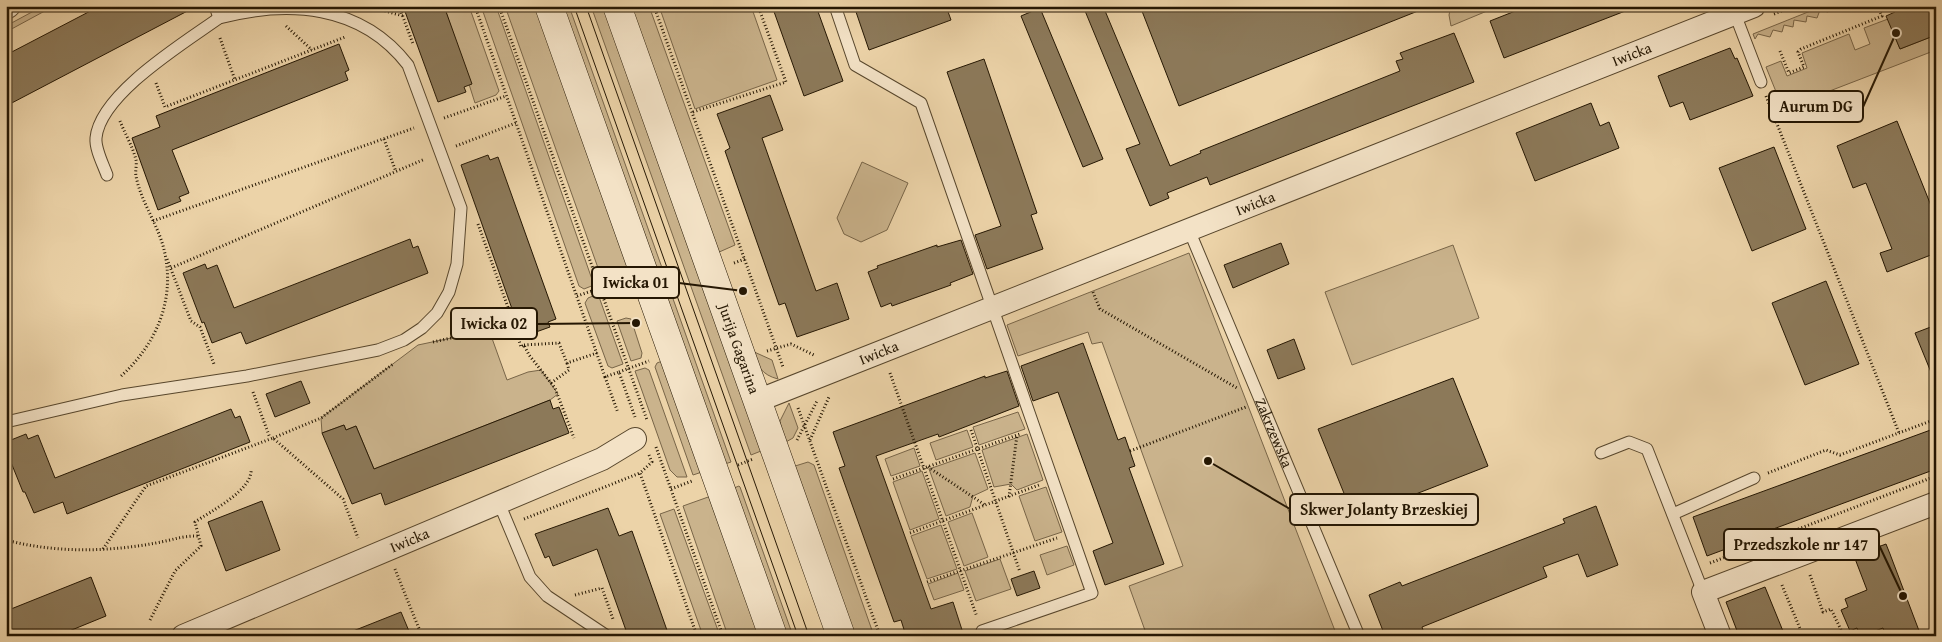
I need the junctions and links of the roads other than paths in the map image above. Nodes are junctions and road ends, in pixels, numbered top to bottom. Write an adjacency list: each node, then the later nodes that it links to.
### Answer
1 (215, 6): 6 (lane)
2 (549, 6): 23 (main road)
3 (617, 6): 11 (main road, Jurija Gagarina)
4 (835, 6): 10 (lane)
5 (1728, 12): 7 (lane); 9 (street, Iwicka)
6 (214, 22): 8 (lane); 12 (lane)
7 (1761, 82)
8 (107, 175)
9 (1189, 230): 10 (street, Iwicka); 25 (lane, Zakrzewska)
10 (993, 309): 11 (street, Iwicka); 20 (lane)
11 (757, 400): 24 (main road, Jurija Gagarina)
12 (6, 422)
13 (645, 436): 16 (street, Iwicka)
14 (1601, 453): 18 (lane)
15 (1754, 478): 18 (lane)
16 (499, 503): 21 (street, Iwicka); 22 (lane)
17 (1936, 503): 19 (street)
18 (1673, 514): 19 (lane)
19 (1703, 592): 26 (street)
20 (982, 631)
21 (183, 636)
22 (607, 636)
23 (773, 636)
24 (841, 636)
25 (1359, 636)
26 (1720, 636)

